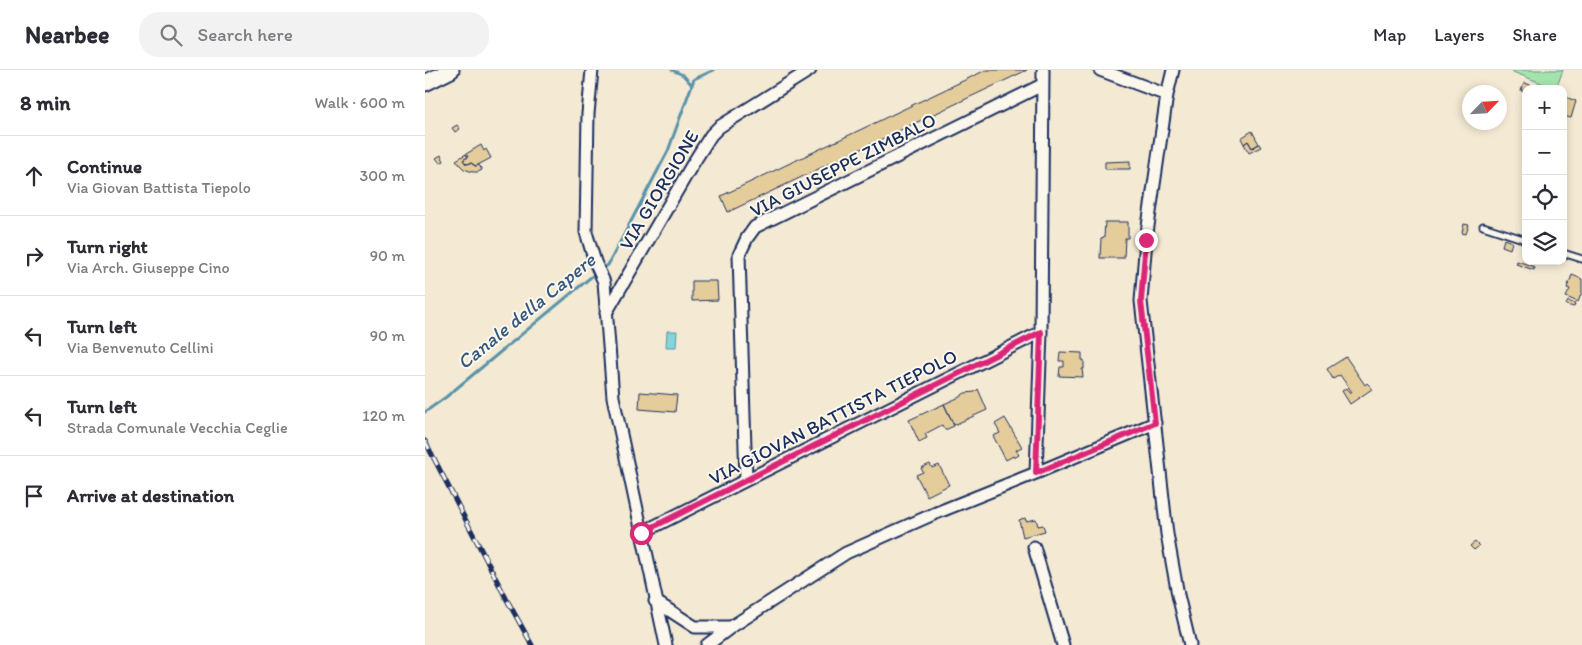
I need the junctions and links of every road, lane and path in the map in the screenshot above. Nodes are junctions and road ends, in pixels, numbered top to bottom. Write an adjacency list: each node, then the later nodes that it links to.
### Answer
1 (451, 70): 7 (main road)
2 (810, 70): 14 (street, VIA GIORGIONE)
3 (1043, 70): 8 (street)
4 (1099, 70): 9 (street)
5 (1173, 70): 9 (street)
6 (591, 71): 14 (street)
7 (425, 83)
8 (1042, 85): 15 (street); 18 (street, VIA GIUSEPPE ZIMBALO)
9 (1167, 95): 16 (street)
10 (1483, 226): 11 (lane)
11 (1522, 239)
12 (1567, 254): 13 (lane)
13 (1582, 259)
14 (606, 313): 19 (street)
15 (1041, 332): 17 (street); 18 (street, VIA GIOVAN BATTISTA TIEPOLO)
16 (1155, 423): 17 (street); 26 (street)
17 (1036, 473): 22 (street)
18 (746, 480): 19 (street, VIA GIOVAN BATTISTA TIEPOLO)
19 (641, 533): 21 (street)
20 (1034, 547): 25 (street)
21 (655, 601): 22 (street); 23 (street)
22 (731, 626): 24 (street)
23 (665, 645)
24 (707, 645)
25 (1063, 645)
26 (1190, 645)

